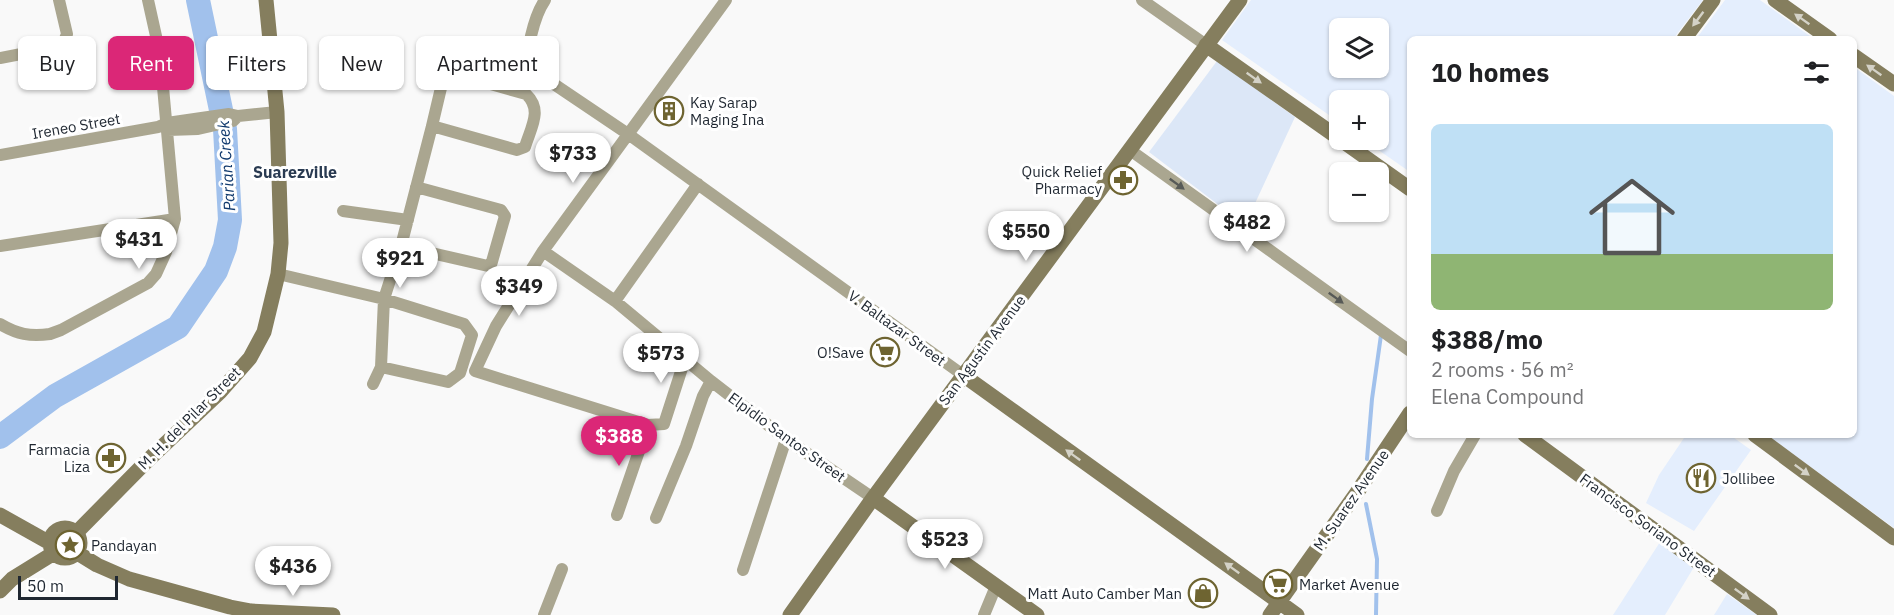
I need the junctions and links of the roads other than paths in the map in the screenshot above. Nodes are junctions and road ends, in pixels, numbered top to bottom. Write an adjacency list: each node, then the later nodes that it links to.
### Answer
1 (59, 0): 13 (street)
2 (148, 0): 19 (street)
3 (266, 0): 18 (street, M. H. del Pilar Street)
4 (545, 0): 22 (street, V. Baltazar Street)
5 (726, 0): 22 (street)
6 (1142, 0): 12 (street)
7 (1240, 0): 12 (street, San Agustin Avenue)
8 (1713, 0): 10 (street, one-way to 10)
9 (1775, 0): 11 (street, one-way to 9)
10 (1686, 36)
11 (1826, 36)
12 (1206, 45): 21 (street, one-way to 21); 23 (street, San Agustin Avenue)
13 (0, 58)
14 (1857, 58): 15 (street, one-way to 14)
15 (1894, 84)
16 (441, 90): 20 (street)
17 (512, 90): 20 (street)
18 (278, 112): 19 (street, Ireneo Street); 35 (street, M. H. del Pilar Street)
19 (165, 126): 25 (street, Ireneo Street); 30 (street)
20 (432, 126): 27 (street)
21 (1329, 131)
22 (628, 134): 26 (street, V. Baltazar Street); 34 (street)
23 (1130, 150): 39 (street, one-way to 39); 42 (street, San Agustin Avenue)
24 (1355, 150): 28 (street)
25 (0, 155)
26 (699, 184): 37 (street); 42 (street, V. Baltazar Street)
27 (416, 187): 31 (street); 33 (street)
28 (1407, 187)
29 (343, 211): 31 (street)
30 (175, 219): 32 (street); 38 (street)
31 (408, 220): 33 (street)
32 (0, 246)
33 (401, 246): 36 (street)
34 (543, 251): 37 (street, Elpidio Santos Street); 46 (street)
35 (278, 274): 36 (street); 56 (street, M. H. del Pilar Street)
36 (384, 299): 41 (street); 41 (street)
37 (615, 301): 40 (street, Elpidio Santos Street)
38 (0, 324)
39 (1407, 349)
40 (685, 360): 43 (street, Elpidio Santos Street); 46 (street)
41 (381, 367): 44 (street)
42 (963, 375): 51 (street, San Agustin Avenue); 64 (street, V. Baltazar Street, one-way to 42)
43 (711, 381): 50 (street, Elpidio Santos Street); 55 (street)
44 (374, 384)
45 (1407, 418): 64 (street, M. Suarez Avenue)
46 (648, 425): 54 (street)
47 (1473, 438): 52 (street)
48 (1529, 438): 72 (street, Francisco Soriano Street, one-way to 72)
49 (1759, 438): 57 (street, one-way to 57)
50 (786, 439): 51 (street, Elpidio Santos Street); 61 (street)
51 (873, 498): 62 (street, Elpidio Santos Street); 67 (street, San Agustin Avenue)
52 (1437, 511)
53 (0, 515): 58 (street)
54 (617, 515)
55 (656, 518)
56 (76, 533): 58 (street); 59 (street)
57 (1894, 538)
58 (52, 548): 59 (street); 63 (street)
59 (76, 552): 65 (street)
60 (561, 569): 66 (street)
61 (743, 570)
62 (996, 586): 68 (street); 69 (street, Elpidio Santos Street)
63 (0, 591)
64 (1279, 602): 70 (street, M. Suarez Avenue); 71 (street, V. Baltazar Street)
65 (333, 615)
66 (544, 615)
67 (790, 615)
68 (984, 615)
69 (1037, 615)
70 (1270, 615)
71 (1297, 615)
72 (1770, 615)

